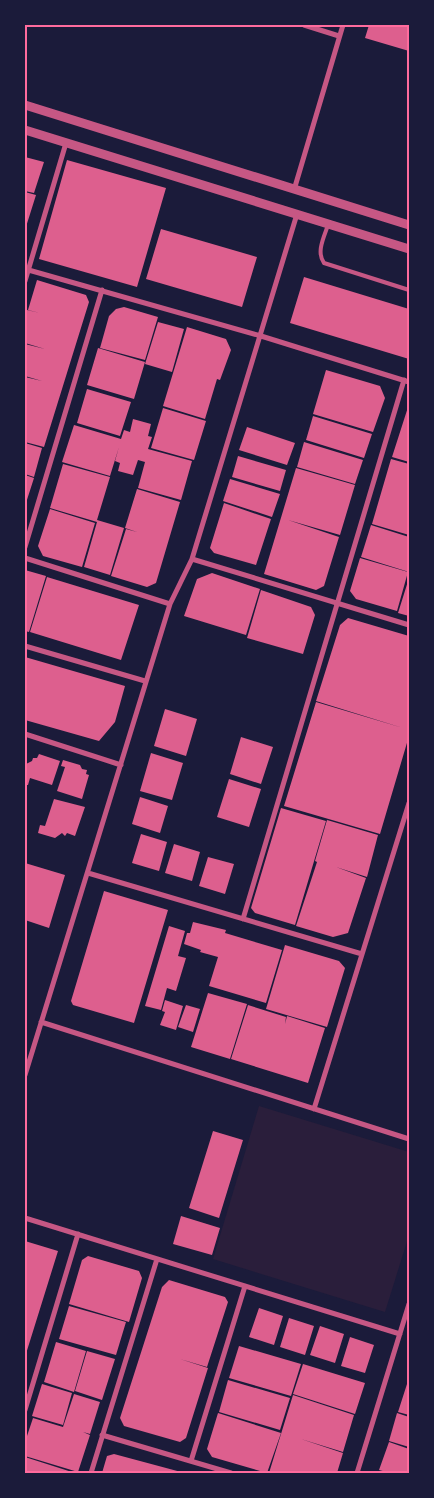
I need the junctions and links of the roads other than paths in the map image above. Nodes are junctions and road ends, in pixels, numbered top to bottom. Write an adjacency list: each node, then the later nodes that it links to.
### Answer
1 (304, 25): 3 (street)
2 (343, 25): 3 (street)
3 (339, 36): 7 (street)
4 (25, 105): 7 (street)
5 (25, 130): 6 (street)
6 (66, 143): 8 (street); 12 (street)
7 (294, 190): 10 (street)
8 (298, 213): 9 (street); 16 (street)
9 (328, 223): 11 (street); 15 (lane)
10 (409, 225)
11 (409, 249)
12 (27, 269): 13 (street); 14 (street)
13 (25, 280)
14 (102, 290): 16 (street); 18 (street)
15 (409, 290)
16 (261, 336): 17 (street); 20 (street)
17 (406, 381): 22 (street)
18 (25, 547)
19 (25, 558): 21 (street)
20 (192, 559): 21 (street); 22 (street)
21 (170, 604): 25 (street)
22 (337, 604): 23 (street); 30 (street)
23 (409, 625)
24 (25, 646): 25 (street)
25 (145, 681): 27 (street)
26 (25, 734): 27 (street)
27 (121, 765): 29 (street)
28 (409, 803): 31 (street)
29 (88, 873): 30 (street); 32 (street)
30 (243, 920): 31 (street)
31 (362, 954): 34 (street)
32 (41, 1022): 33 (street); 34 (street)
33 (25, 1075)
34 (314, 1109): 35 (street)
35 (409, 1139)
36 (25, 1218): 37 (street)
37 (78, 1234): 38 (street); 42 (street)
38 (157, 1259): 39 (street); 43 (street)
39 (245, 1286): 41 (street); 44 (street)
40 (409, 1304): 41 (street)
41 (400, 1334): 47 (street)
42 (25, 1410)
43 (102, 1435): 44 (street); 45 (street)
44 (191, 1461): 46 (street)
45 (91, 1473)
46 (231, 1473)
47 (356, 1473)

